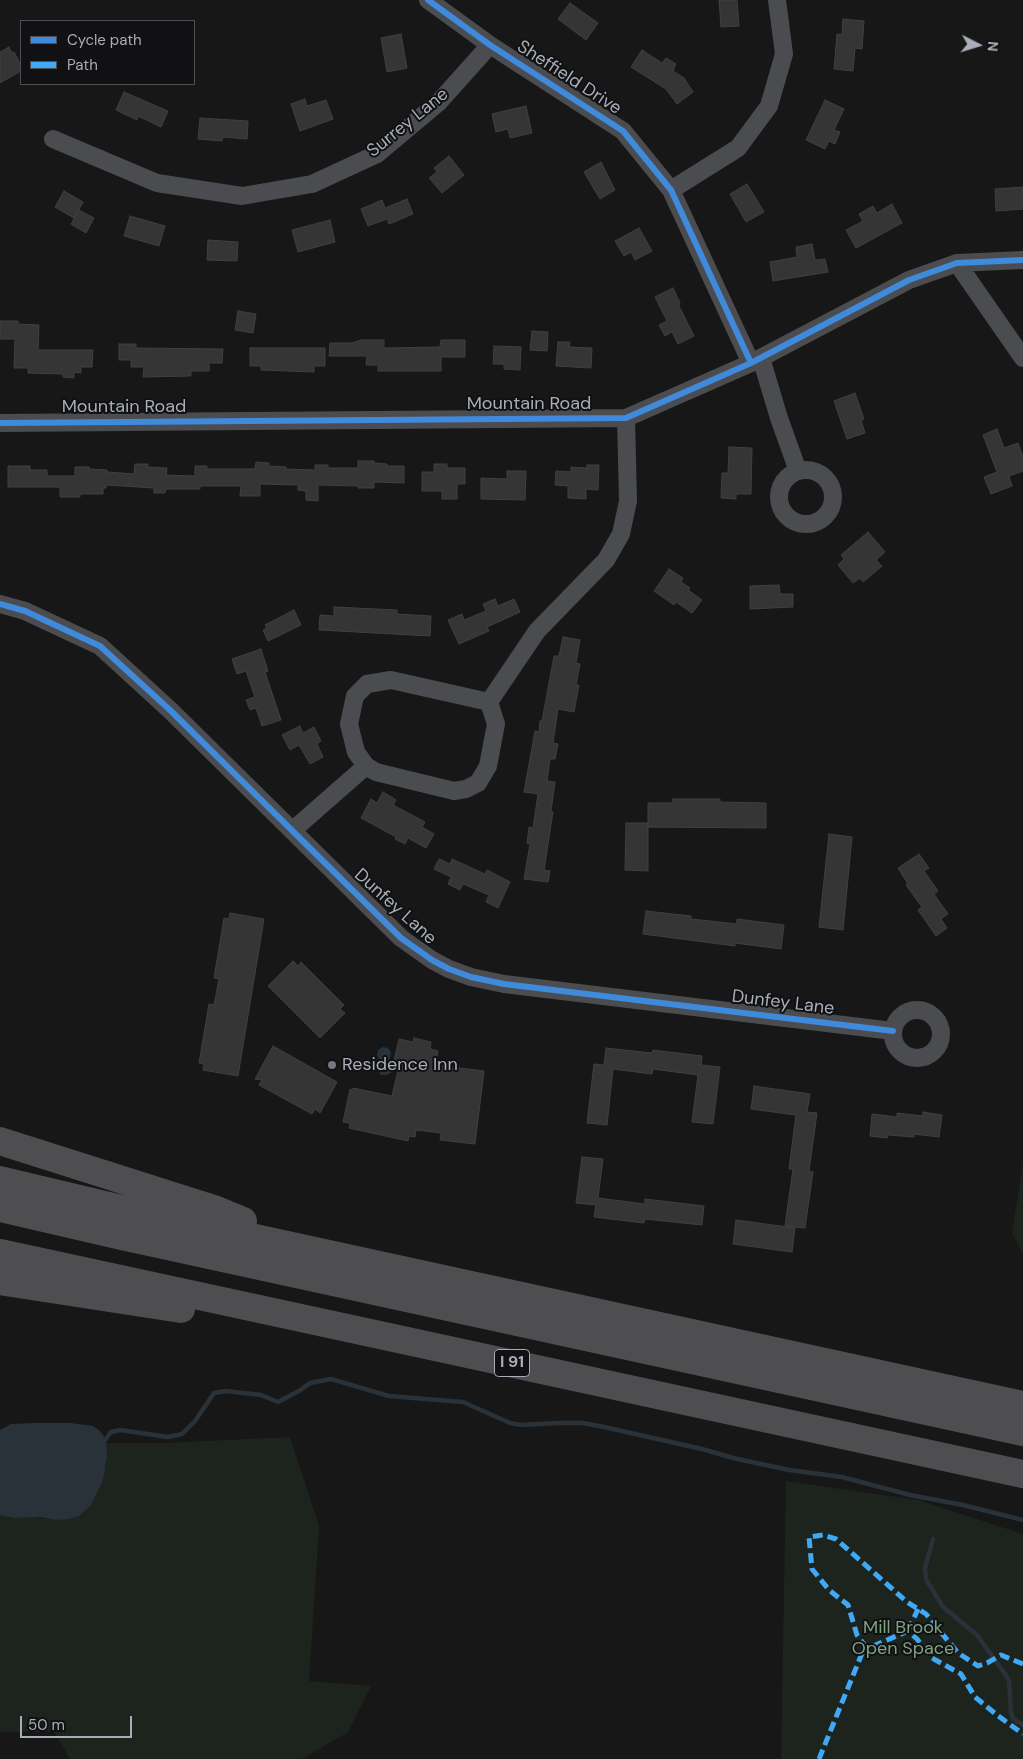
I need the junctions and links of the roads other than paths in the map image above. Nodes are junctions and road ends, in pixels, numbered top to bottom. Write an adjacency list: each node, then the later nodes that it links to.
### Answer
1 (428, 0): 3 (street, Sheffield Drive)
2 (777, 0): 5 (street)
3 (490, 45): 4 (street, Surrey Lane); 5 (street, Sheffield Drive)
4 (53, 139)
5 (671, 190): 9 (street, Sheffield Drive)
6 (1023, 260): 7 (street, Mountain Road)
7 (957, 263): 8 (street); 9 (street, Mountain Road)
8 (1023, 358)
9 (756, 360): 10 (street, Mountain Road); 12 (street, Sheffield Drive)
10 (626, 418): 11 (street, Mountain Road); 14 (street)
11 (0, 423)
12 (798, 471)
13 (0, 604): 16 (street, Dunfey Lane)
14 (489, 702): 15 (street); 15 (street)
15 (366, 766): 16 (street)
16 (293, 830): 17 (street, Dunfey Lane)
17 (893, 1031)
18 (0, 1141): 22 (highway)
19 (0, 1180): 22 (highway)
20 (0, 1208): 27 (highway)
21 (0, 1226): 28 (highway)
22 (283, 1244): 26 (highway)
23 (0, 1253): 25 (highway, I 91)
24 (0, 1281): 25 (highway)
25 (329, 1324): 29 (highway, I 91)
26 (1023, 1405)
27 (1023, 1432)
28 (1023, 1447)
29 (1023, 1474)

